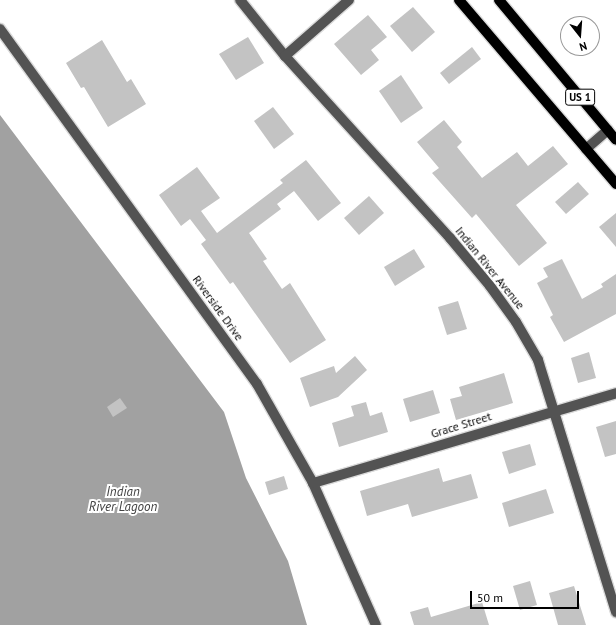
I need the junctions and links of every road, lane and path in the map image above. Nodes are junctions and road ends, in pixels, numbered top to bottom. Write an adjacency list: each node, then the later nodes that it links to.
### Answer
1 (240, 0): 6 (street, Indian River Avenue)
2 (349, 0): 6 (street)
3 (459, 0): 9 (main road, US 1)
4 (499, 0): 7 (main road, US 1)
5 (0, 29): 13 (street, Riverside Drive)
6 (285, 56): 12 (street, Indian River Avenue)
7 (608, 130): 8 (main road, US 1); 9 (street)
8 (616, 140)
9 (586, 149): 10 (main road, US 1)
10 (616, 184)
11 (616, 393): 12 (street, Grace Street)
12 (554, 410): 13 (street, Grace Street); 14 (street, Indian River Avenue)
13 (313, 483): 15 (street, Riverside Drive)
14 (616, 612)
15 (376, 625)

